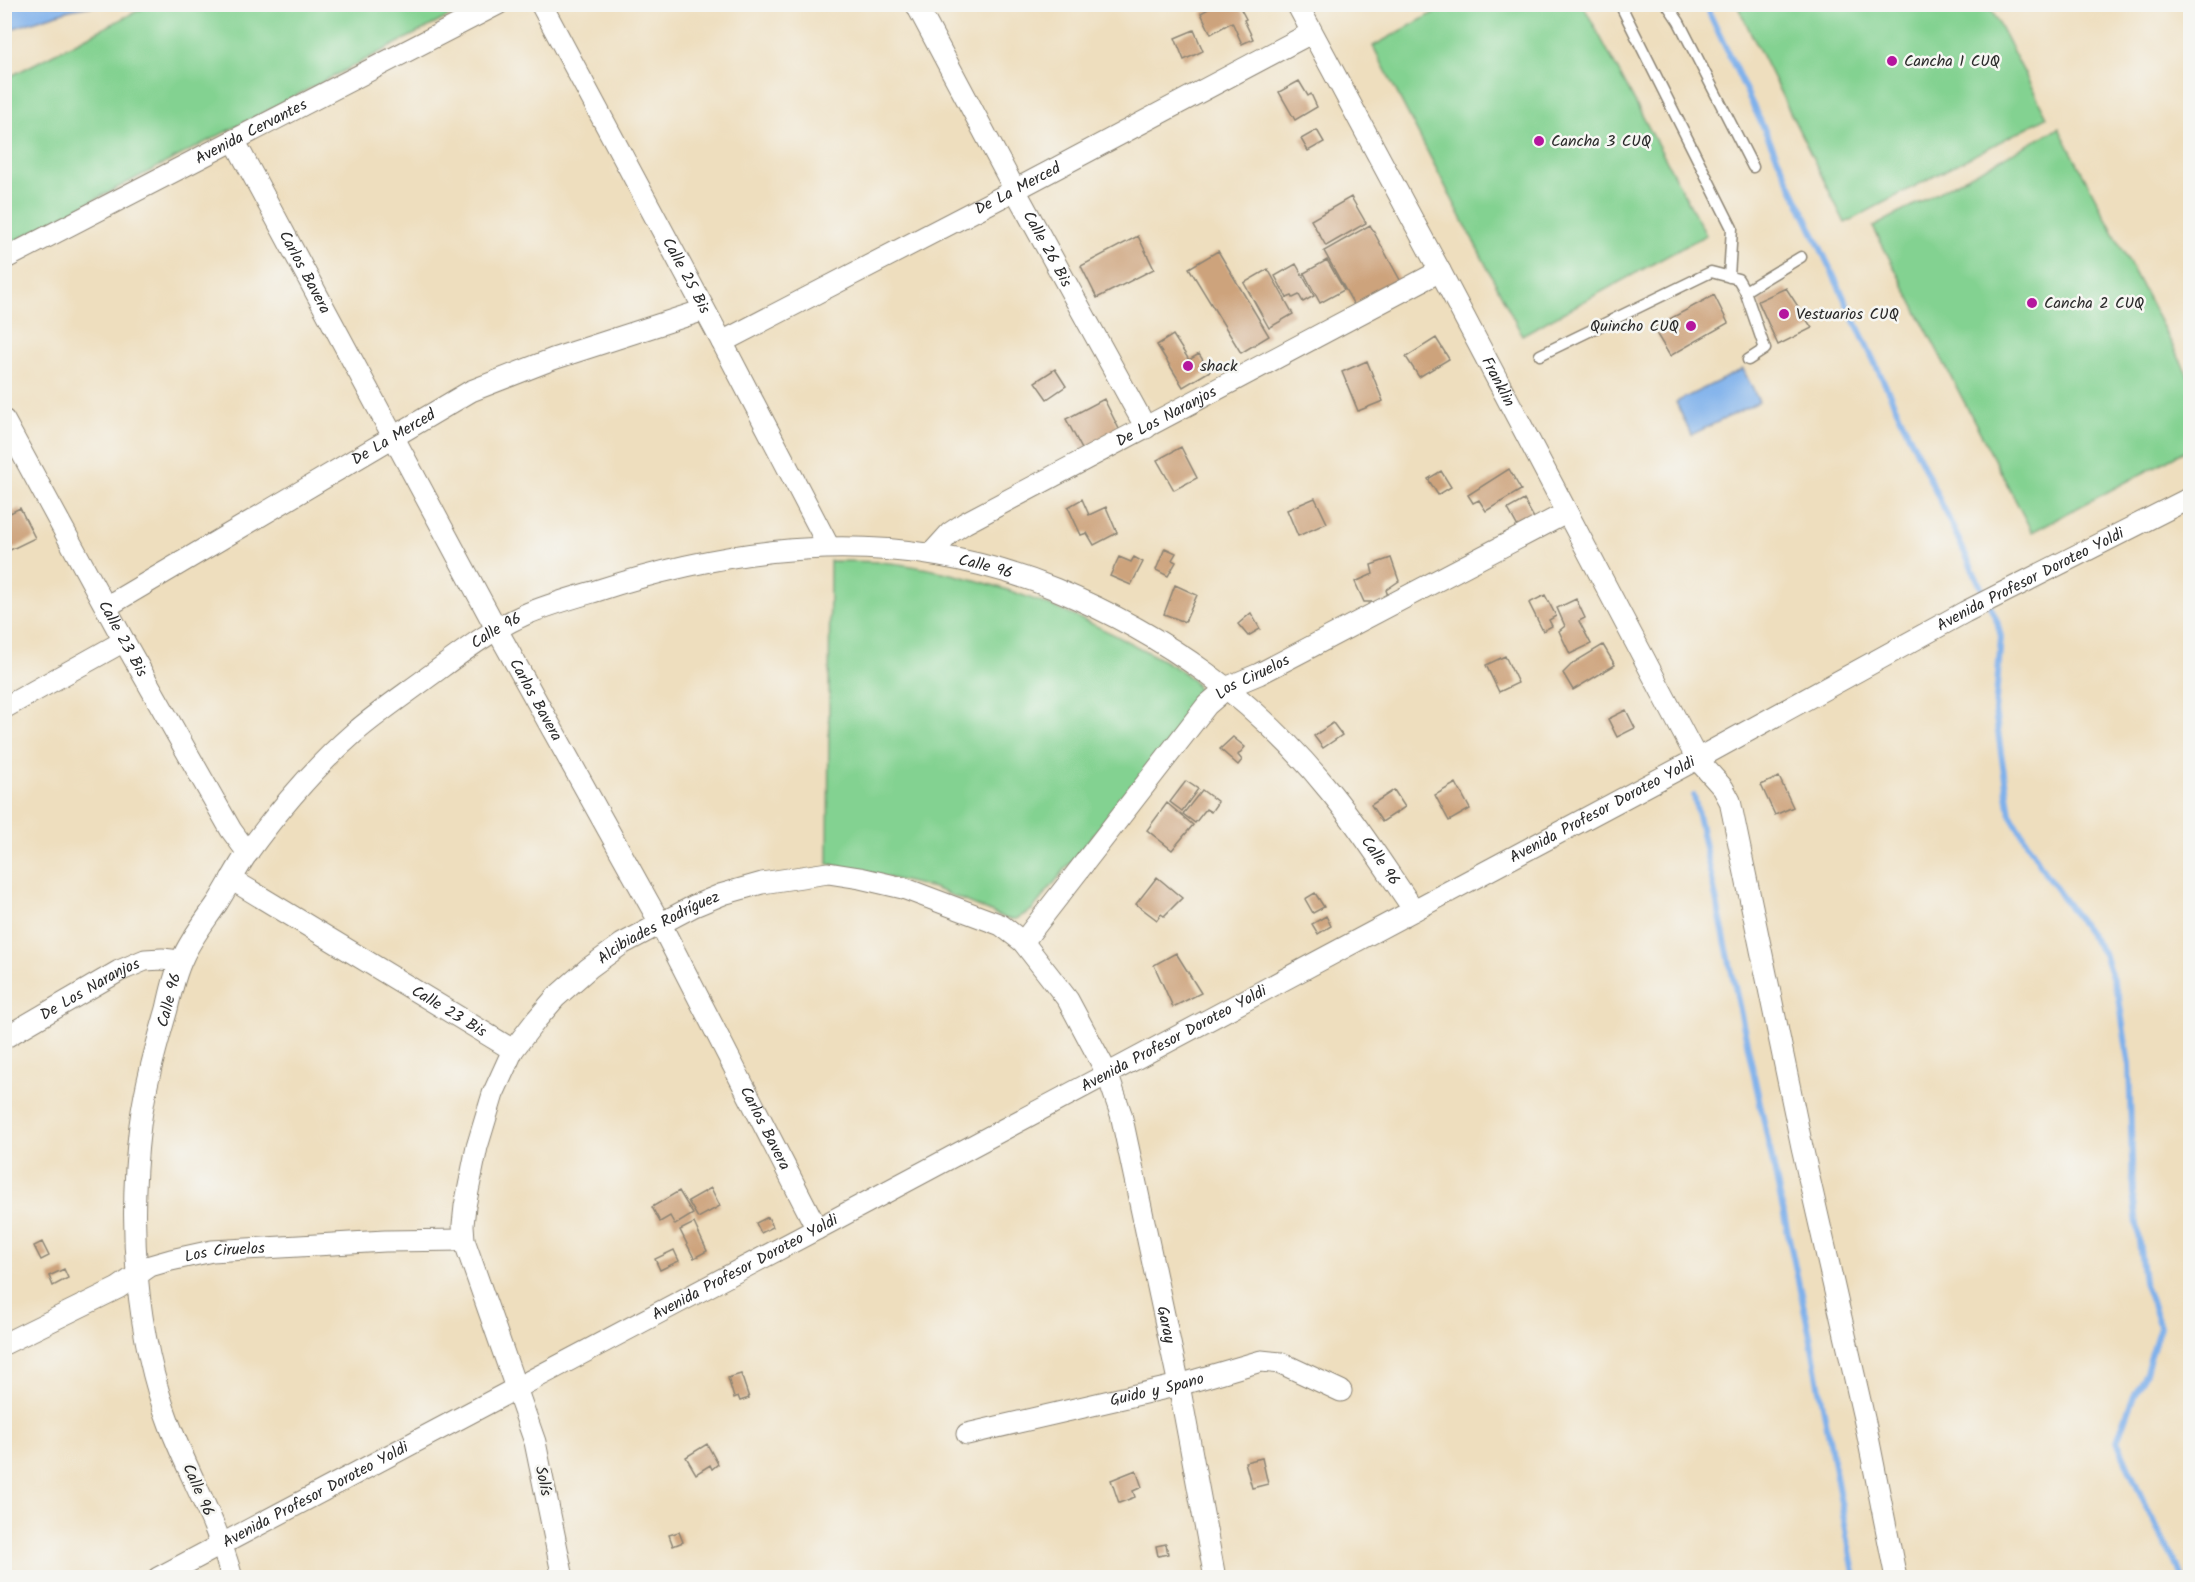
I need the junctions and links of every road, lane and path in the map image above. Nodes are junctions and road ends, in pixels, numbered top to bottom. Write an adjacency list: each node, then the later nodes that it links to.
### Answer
1 (498, 4): 8 (street, Avenida Cervantes)
2 (541, 4): 16 (street, Calle 25 Bis)
3 (916, 4): 10 (street, Calle 26 Bis)
4 (1297, 4): 7 (street, Franklin)
5 (1620, 4): 14 (lane)
6 (1667, 4): 9 (lane)
7 (1311, 33): 10 (street, De La Merced); 13 (street, Franklin)
8 (234, 140): 12 (street, Avenida Cervantes); 22 (street, Carlos Bavera)
9 (1754, 166)
10 (1014, 190): 17 (street, De La Merced); 21 (street, Calle 26 Bis)
11 (1801, 257): 15 (lane)
12 (4, 259)
13 (1440, 271): 21 (street, De Los Naranjos); 24 (street, Franklin)
14 (1730, 277): 15 (lane); 18 (lane)
15 (1745, 291): 19 (lane)
16 (704, 310): 17 (street, Calle 25 Bis); 22 (street, De La Merced)
17 (722, 342): 25 (street, Calle 25 Bis)
18 (1540, 355)
19 (1748, 360)
20 (4, 420): 27 (street, Calle 23 Bis)
21 (1146, 428): 26 (street, De Los Naranjos)
22 (394, 436): 27 (street, De La Merced); 28 (street, Carlos Bavera)
23 (2190, 498): 32 (street, Avenida Profesor Doroteo Yoldi)
24 (1566, 513): 30 (street, Los Ciruelos); 32 (street, Franklin)
25 (829, 547): 26 (street, Calle 96); 28 (street, Calle 96)
26 (931, 554): 30 (street, Calle 96)
27 (106, 607): 29 (street, Calle 23 Bis)
28 (497, 630): 33 (street, Calle 96); 36 (street, Carlos Bavera)
29 (124, 641): 31 (street); 33 (street, Calle 23 Bis)
30 (1227, 687): 35 (street, Calle 96); 37 (street, Los Ciruelos)
31 (4, 708)
32 (1697, 759): 35 (street, Avenida Profesor Doroteo Yoldi); 55 (street, Franklin)
33 (248, 853): 34 (street, Calle 96)
34 (231, 879): 38 (street, Calle 96); 40 (street, Calle 23 Bis)
35 (1414, 910): 41 (street, Avenida Profesor Doroteo Yoldi)
36 (660, 923): 37 (street, Alcibiades Rodríguez); 40 (street, Alcibiades Rodríguez); 42 (street, Carlos Bavera)
37 (1023, 942): 41 (street, Alcibiades Rodríguez)
38 (180, 961): 39 (street, De Los Naranjos); 44 (street, Calle 96)
39 (4, 1038)
40 (513, 1050): 43 (street, Alcibiades Rodríguez)
41 (1107, 1073): 42 (street, Avenida Profesor Doroteo Yoldi); 46 (street, Garay)
42 (817, 1229): 47 (street, Avenida Profesor Doroteo Yoldi)
43 (464, 1240): 44 (street, Los Ciruelos); 47 (street, Alcibiades Rodríguez)
44 (137, 1276): 45 (street, Los Ciruelos); 50 (street, Calle 96)
45 (4, 1344)
46 (1179, 1385): 48 (street, Guido y Spano); 49 (street, Guido y Spano); 54 (street, Garay)
47 (515, 1387): 50 (street, Avenida Profesor Doroteo Yoldi); 53 (street, Solís)
48 (1341, 1390)
49 (967, 1434)
50 (222, 1544): 51 (street, Avenida Profesor Doroteo Yoldi); 52 (street, Calle 96)
51 (158, 1578)
52 (232, 1578)
53 (563, 1578)
54 (1215, 1578)
55 (1896, 1578)

